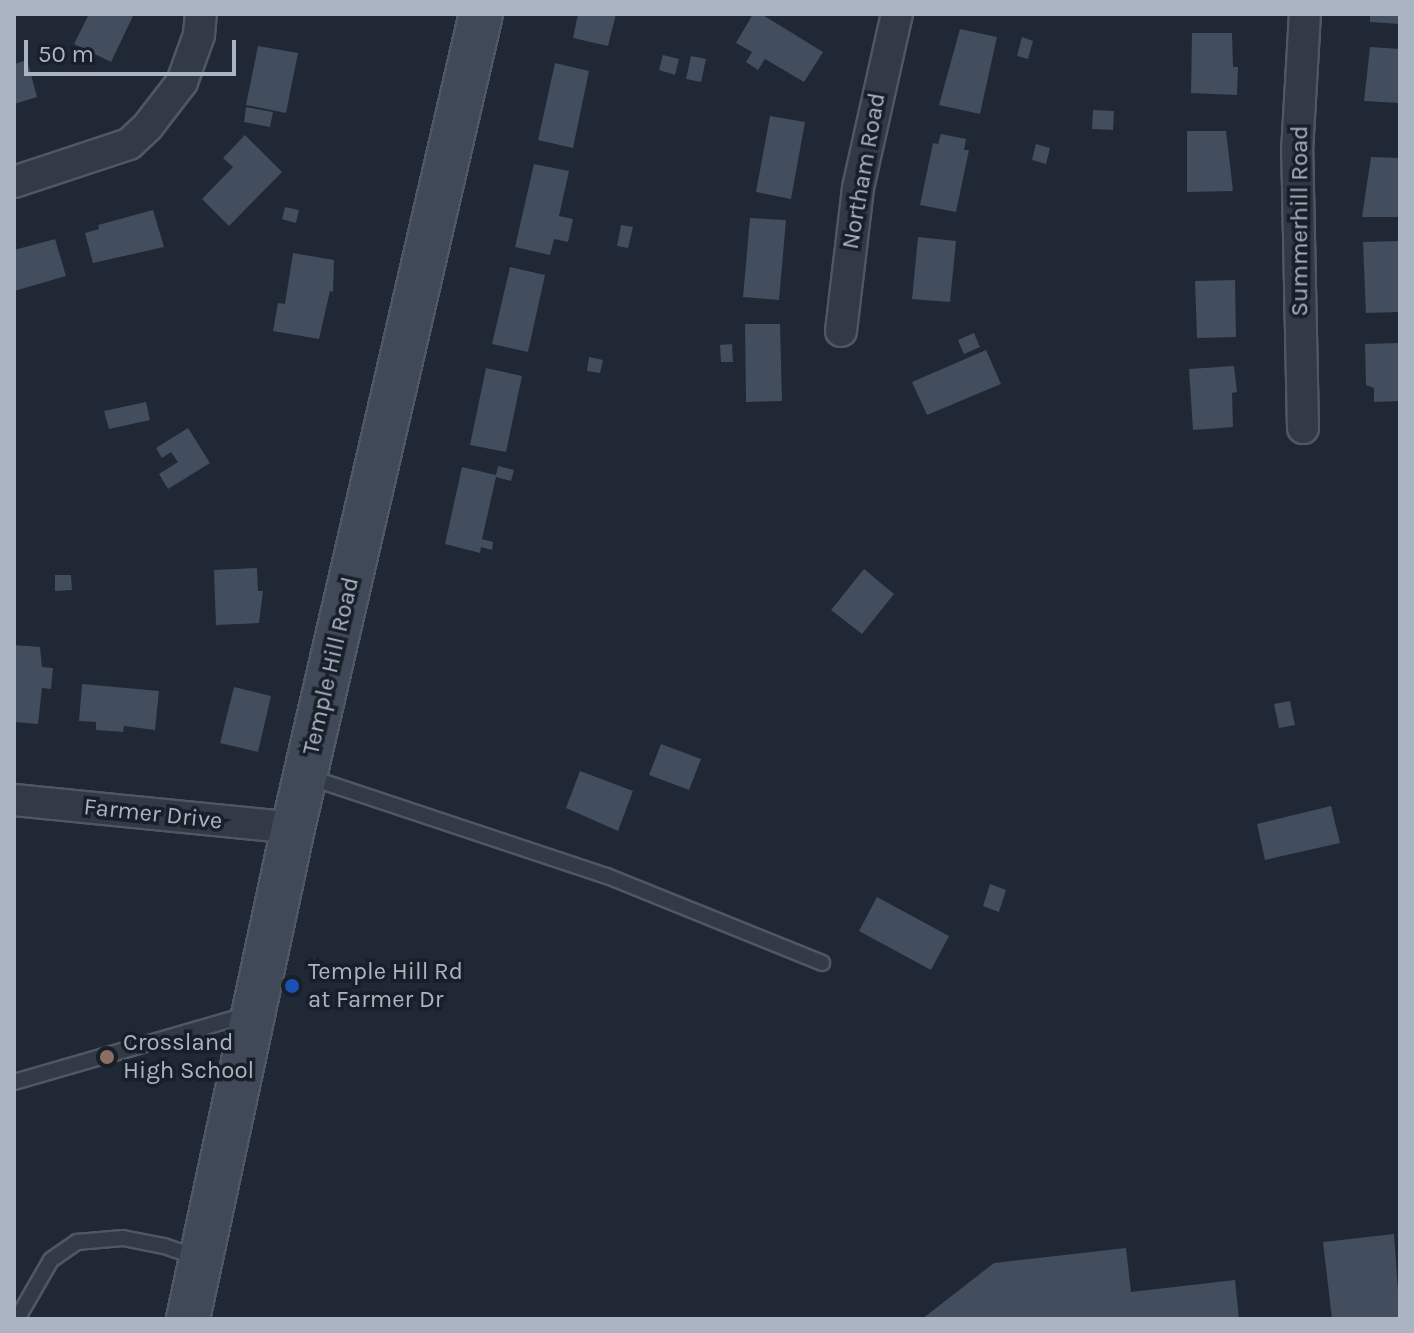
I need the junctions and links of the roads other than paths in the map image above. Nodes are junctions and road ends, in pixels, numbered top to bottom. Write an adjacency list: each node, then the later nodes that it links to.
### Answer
1 (201, 14): 5 (street)
2 (481, 14): 8 (main road, Temple Hill Road)
3 (897, 14): 6 (street, Northam Road)
4 (1305, 14): 7 (street, Summerhill Road)
5 (14, 182)
6 (841, 331)
7 (1303, 428)
8 (305, 775): 10 (main road, Temple Hill Road); 11 (lane)
9 (14, 800): 10 (street, Farmer Drive)
10 (293, 828): 12 (main road, Temple Hill Road)
11 (822, 963)
12 (255, 1012): 13 (lane); 14 (main road, Temple Hill Road)
13 (14, 1082)
14 (200, 1259): 15 (lane); 16 (main road, Temple Hill Road)
15 (17, 1319)
16 (188, 1319)

